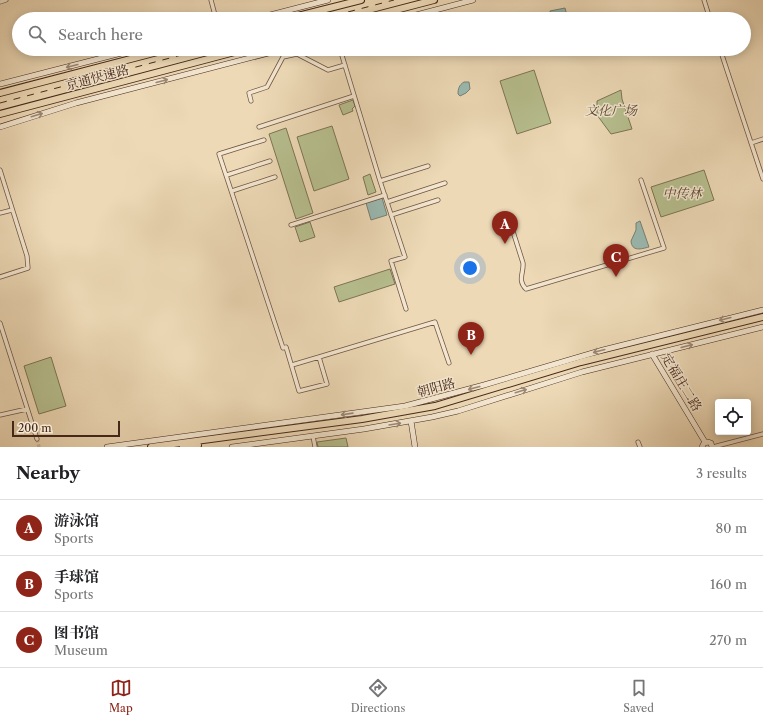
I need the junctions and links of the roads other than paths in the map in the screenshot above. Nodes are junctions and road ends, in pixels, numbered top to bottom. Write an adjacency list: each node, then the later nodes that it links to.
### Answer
1 (6, 0): 8 (street)
2 (211, 0): 9 (street)
3 (328, 0): 10 (street)
4 (361, 0): 11 (highway)
5 (434, 0): 12 (highway)
6 (473, 0): 13 (street)
7 (704, 0): 14 (street)
8 (0, 2)
9 (214, 12)
10 (281, 12)
11 (314, 12)
12 (388, 12)
13 (428, 12)
14 (708, 12)
15 (110, 56): 24 (street, one-way to 24)
16 (142, 56): 25 (highway, 京通快速路)
17 (219, 56): 27 (highway, 京通快速路)
18 (257, 56): 31 (street, one-way to 18)
19 (288, 56): 28 (street)
20 (301, 56): 23 (street)
21 (342, 56): 23 (street)
22 (722, 56): 35 (street)
23 (345, 65): 26 (street)
24 (0, 84)
25 (0, 92)
26 (354, 96): 32 (street); 43 (street)
27 (49, 101): 29 (highway, 京通快速路); 30 (highway)
28 (251, 101)
29 (0, 114)
30 (0, 118)
31 (0, 127)
32 (260, 127)
33 (763, 139): 35 (street)
34 (264, 140): 39 (street)
35 (751, 143): 41 (street)
36 (270, 161): 39 (street)
37 (428, 166): 43 (street)
38 (0, 170): 49 (street)
39 (227, 175): 45 (street)
40 (275, 177): 45 (street)
41 (763, 179)
42 (641, 180): 52 (street)
43 (380, 181): 46 (street)
44 (444, 183): 48 (street)
45 (232, 191): 65 (street)
46 (385, 195): 48 (street); 53 (street)
47 (438, 200): 51 (street)
48 (387, 202): 51 (street)
49 (12, 210): 50 (street); 54 (street)
50 (0, 213)
51 (391, 215): 55 (street)
52 (510, 222)
53 (292, 225)
54 (0, 277)
55 (406, 309)
56 (763, 310): 69 (street, 朝阳路, one-way to 69)
57 (763, 317): 69 (highway, 朝阳路)
58 (763, 321): 69 (highway, 朝阳路)
59 (0, 323): 61 (street)
60 (763, 327): 62 (street, one-way to 60)
61 (1, 329): 66 (street)
62 (652, 354): 68 (street, one-way to 62); 75 (street, 定福庄二路)
63 (319, 357): 64 (street); 65 (street); 65 (street)
64 (449, 363)
65 (292, 365)
66 (27, 409): 67 (street); 72 (street)
67 (0, 415)
68 (411, 421): 71 (street, one-way to 68); 81 (street)
69 (269, 431): 73 (street); 76 (street, 朝阳路); 77 (highway, 朝阳路); 78 (highway, 朝阳路)
70 (763, 434): 83 (street)
71 (314, 436): 73 (street); 80 (street)
72 (37, 439)
73 (271, 442): 79 (street)
74 (638, 442): 82 (street)
75 (703, 445): 83 (street, 定福庄二路)
76 (108, 447)
77 (151, 447)
78 (183, 447)
79 (232, 447)
80 (315, 447)
81 (415, 447)
82 (640, 447)
83 (713, 447)

